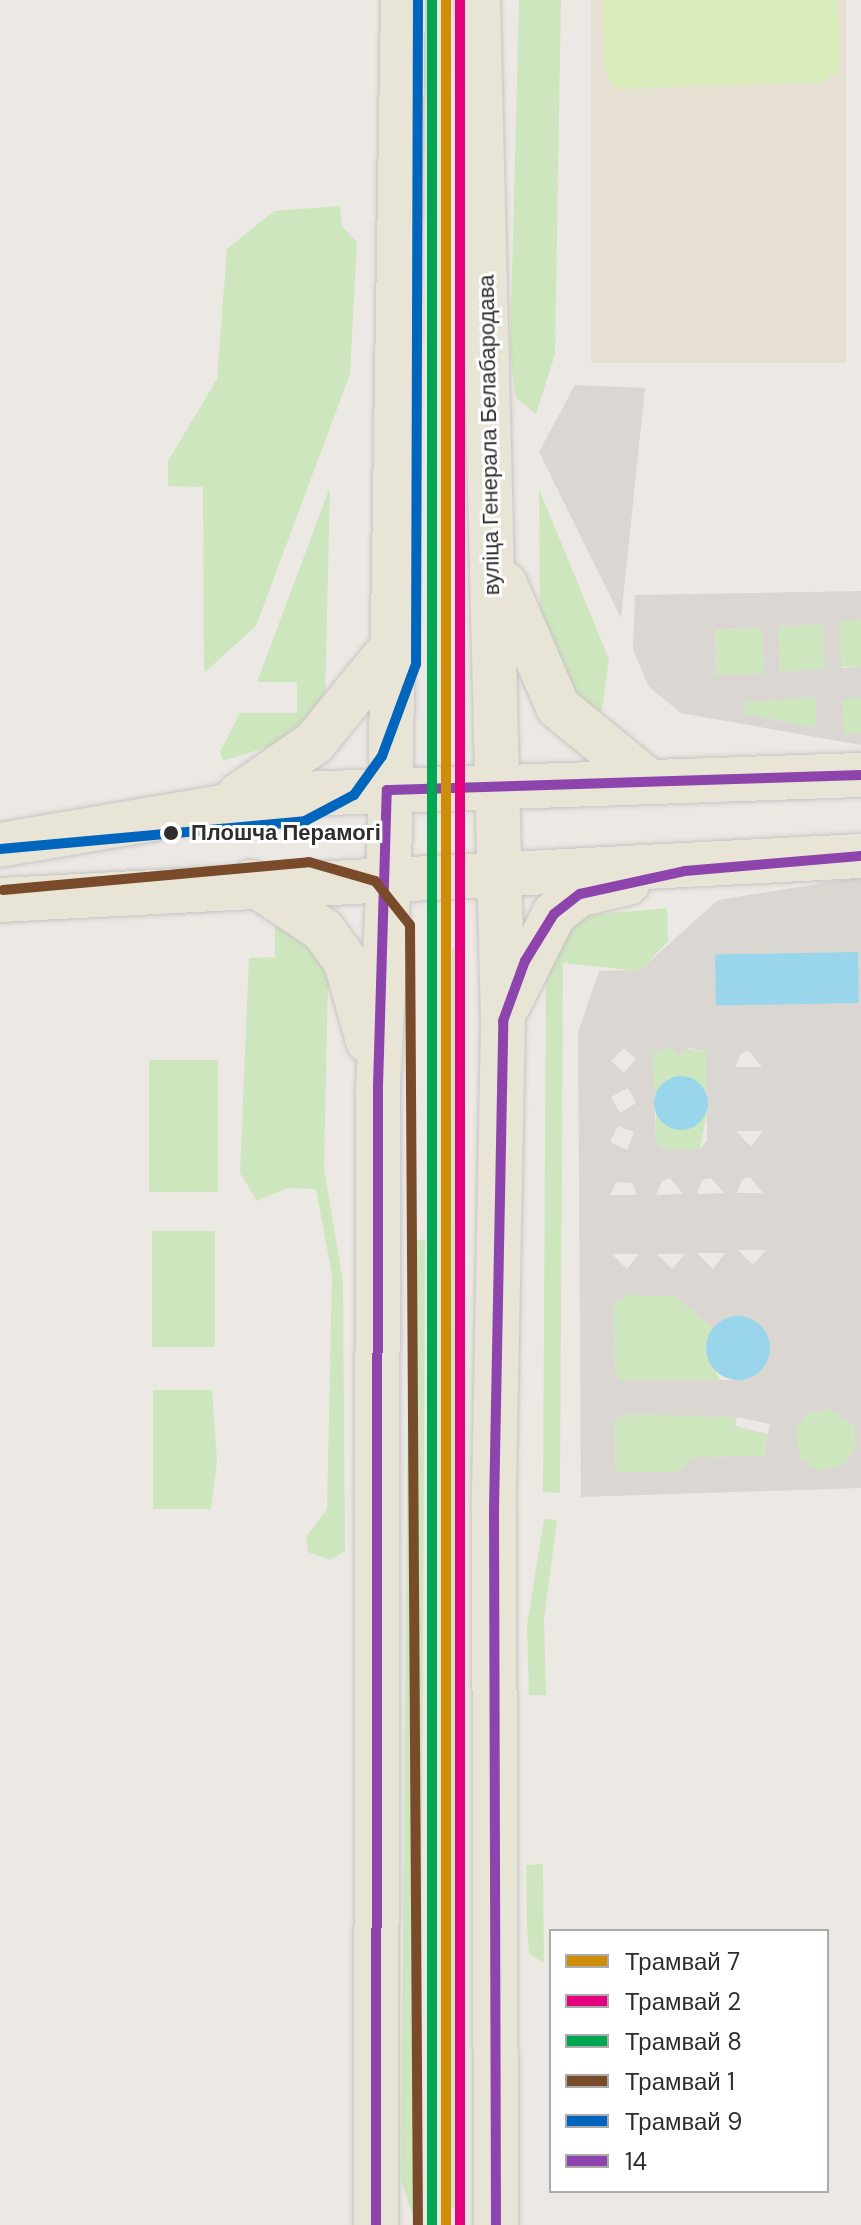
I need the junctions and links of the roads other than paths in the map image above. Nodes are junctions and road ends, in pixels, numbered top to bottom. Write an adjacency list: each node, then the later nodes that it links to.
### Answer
1 (403, 0): 4 (main road)
2 (478, 0): 3 (main road, вуліца Генерала Белабародава)
3 (491, 544): 6 (main road); 7 (main road, вуліца Генерала Белабародава)
4 (389, 651): 8 (main road); 9 (main road)
5 (861, 775): 6 (main road)
6 (646, 779): 7 (main road)
7 (498, 787): 8 (main road); 12 (main road, вуліца Генерала Белабародава)
8 (387, 790): 9 (main road); 14 (main road)
9 (220, 806): 10 (main road)
10 (0, 845)
11 (861, 856): 13 (main road)
12 (501, 870): 13 (main road); 14 (main road); 17 (main road, вуліца Генерала Белабародава)
13 (685, 871): 17 (main road)
14 (389, 875): 15 (main road); 18 (main road)
15 (251, 882): 16 (main road); 18 (main road)
16 (0, 900)
17 (503, 1021): 20 (main road, вуліца Генерала Белабародава)
18 (378, 1086): 19 (main road)
19 (376, 2178): 21 (main road); 22 (main road)
20 (496, 2182): 23 (main road); 24 (main road, вуліца Генерала Белабародава)
21 (376, 2225)
22 (411, 2225)
23 (462, 2225)
24 (496, 2225)

